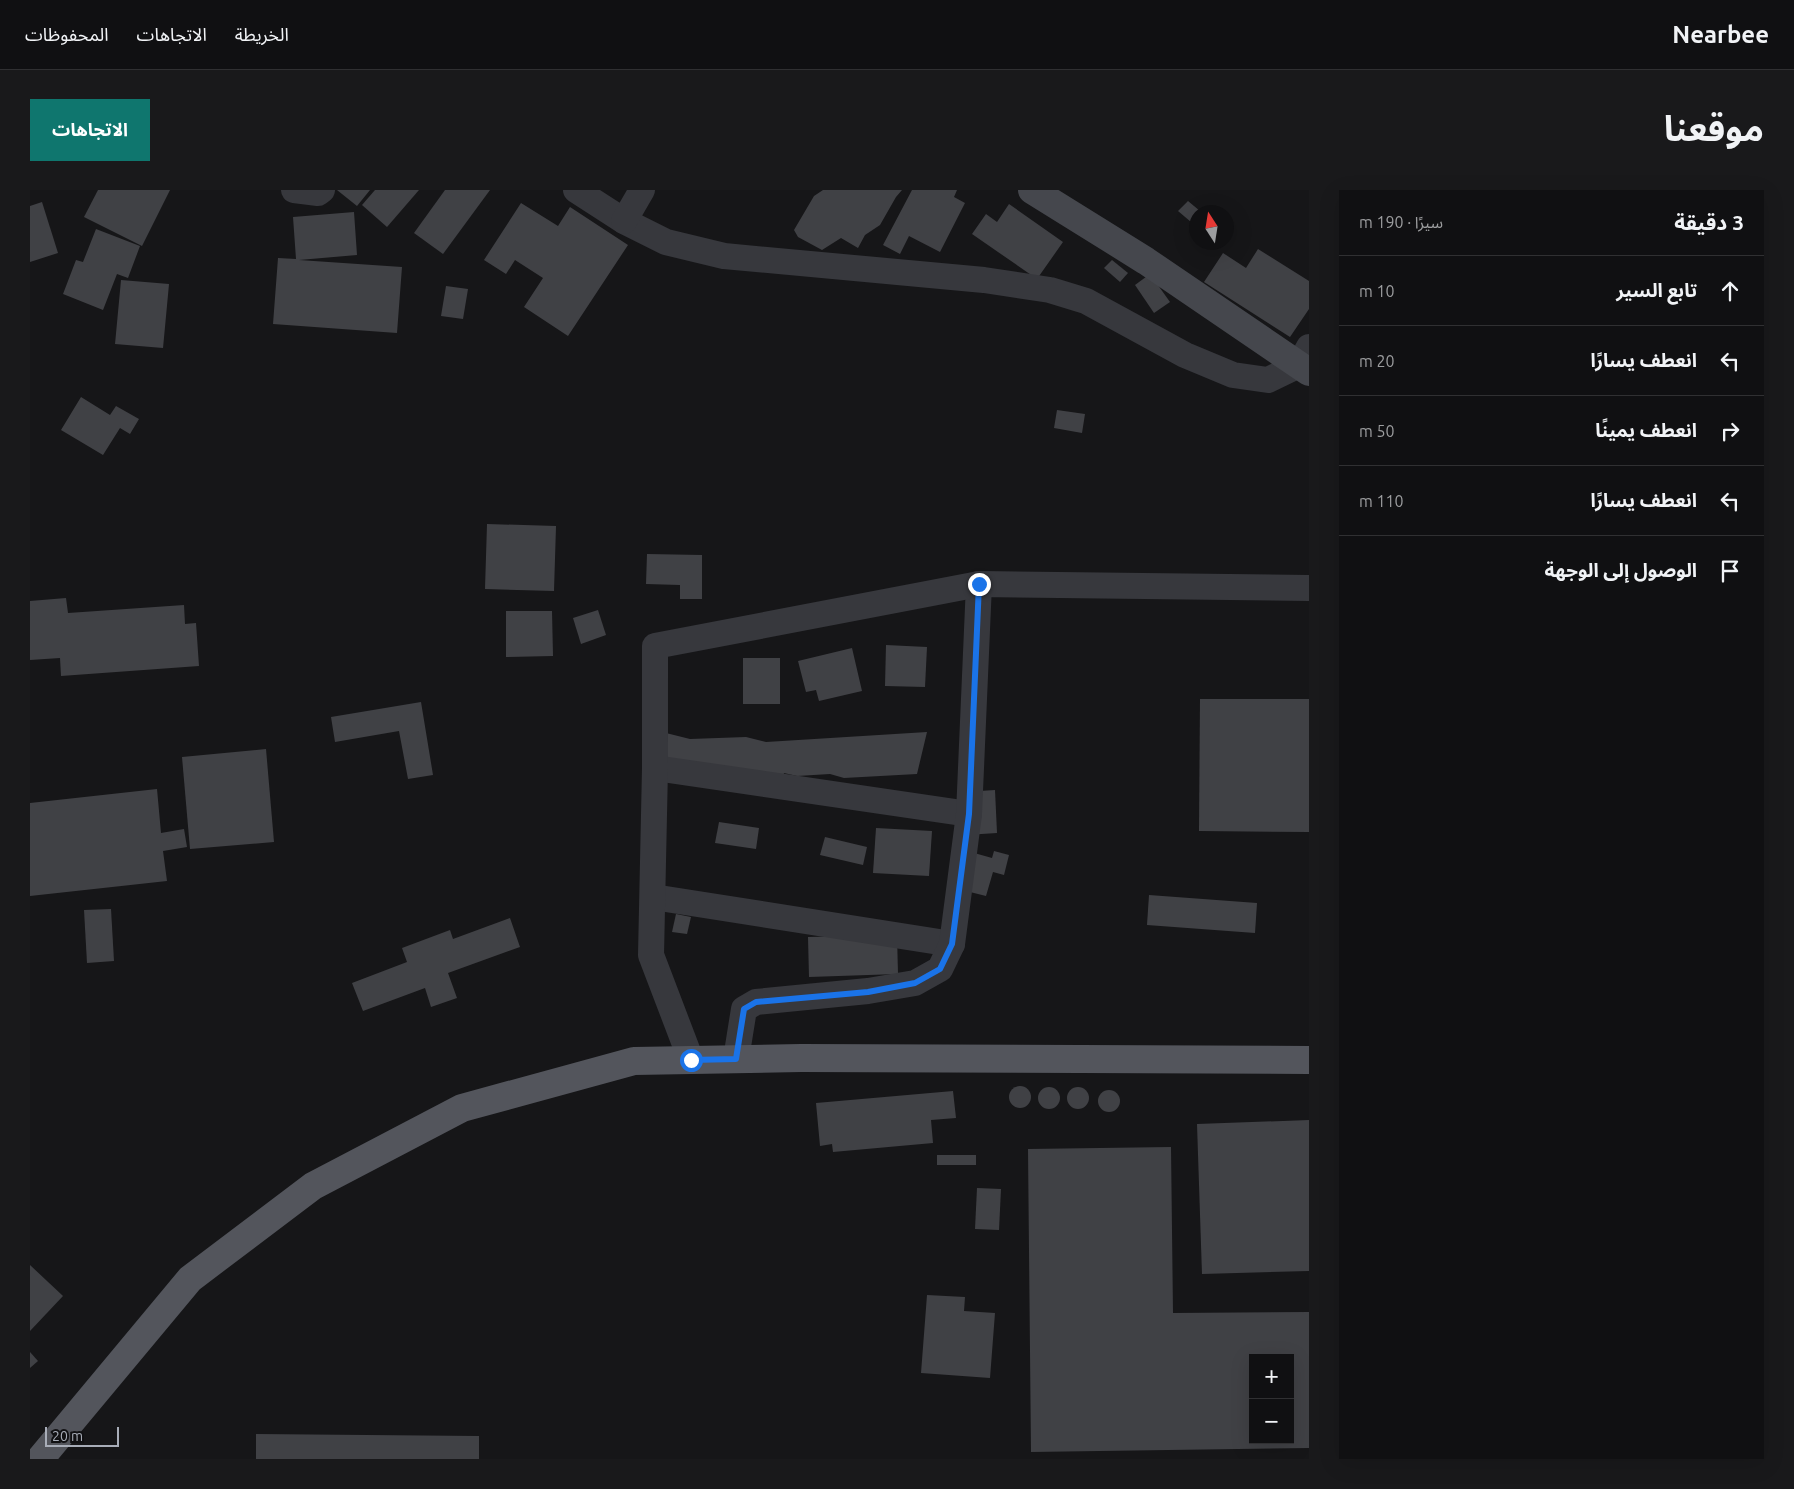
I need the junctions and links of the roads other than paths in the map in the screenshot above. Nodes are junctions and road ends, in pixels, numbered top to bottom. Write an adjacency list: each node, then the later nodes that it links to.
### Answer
1 (294, 190): 2 (street)
2 (322, 190)
3 (576, 190): 6 (street)
4 (642, 190): 6 (street)
5 (1032, 190): 7 (main road)
6 (624, 221): 7 (street)
7 (1306, 362)
8 (979, 584): 9 (street); 10 (street); 11 (street)
9 (1309, 588)
10 (656, 768): 11 (street); 12 (street)
11 (969, 814): 13 (street)
12 (653, 897): 13 (street); 15 (street)
13 (952, 944): 14 (street)
14 (736, 1059): 15 (main road); 16 (main road)
15 (691, 1060): 17 (main road)
16 (1309, 1060)
17 (40, 1459)

